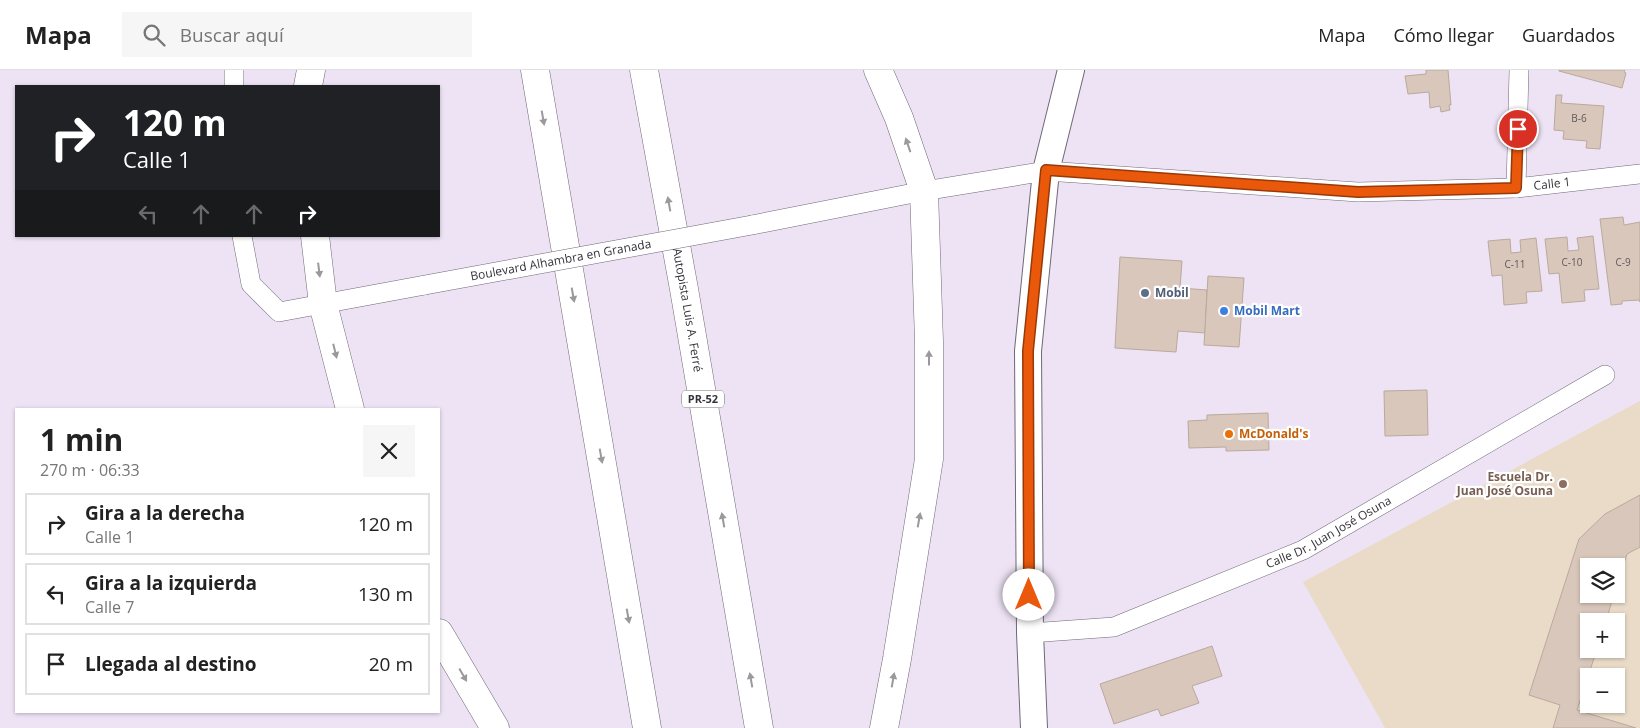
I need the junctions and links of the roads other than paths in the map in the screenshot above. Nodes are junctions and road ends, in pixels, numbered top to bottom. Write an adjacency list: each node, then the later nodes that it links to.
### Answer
1 (234, 70): 8 (street)
2 (311, 70): 9 (highway)
3 (535, 70): 22 (highway, one-way to 22)
4 (644, 70): 23 (highway, Autopista Luis A. Ferré / PR-52, one-way to 4)
5 (878, 70): 13 (highway, one-way to 5)
6 (1071, 70): 10 (street)
7 (1519, 70): 12 (street)
8 (234, 85)
9 (308, 85)
10 (1046, 170): 12 (street, Calle 1); 13 (street, Boulevard Alhambra en Granada); 19 (street)
11 (1640, 174): 12 (street, Calle 1)
12 (1516, 188)
13 (924, 191): 16 (street, Boulevard Alhambra en Granada, bridge); 24 (highway, one-way to 13)
14 (242, 237): 16 (street, Boulevard Alhambra en Granada)
15 (315, 237): 16 (highway, one-way to 16)
16 (323, 304): 18 (highway, one-way to 18)
17 (1605, 375): 19 (street, Calle Dr. Juan José Osuna)
18 (350, 408)
19 (1030, 633): 25 (street)
20 (440, 634): 21 (highway, one-way to 21)
21 (495, 728)
22 (647, 728)
23 (759, 728)
24 (884, 728)
25 (1034, 728)

